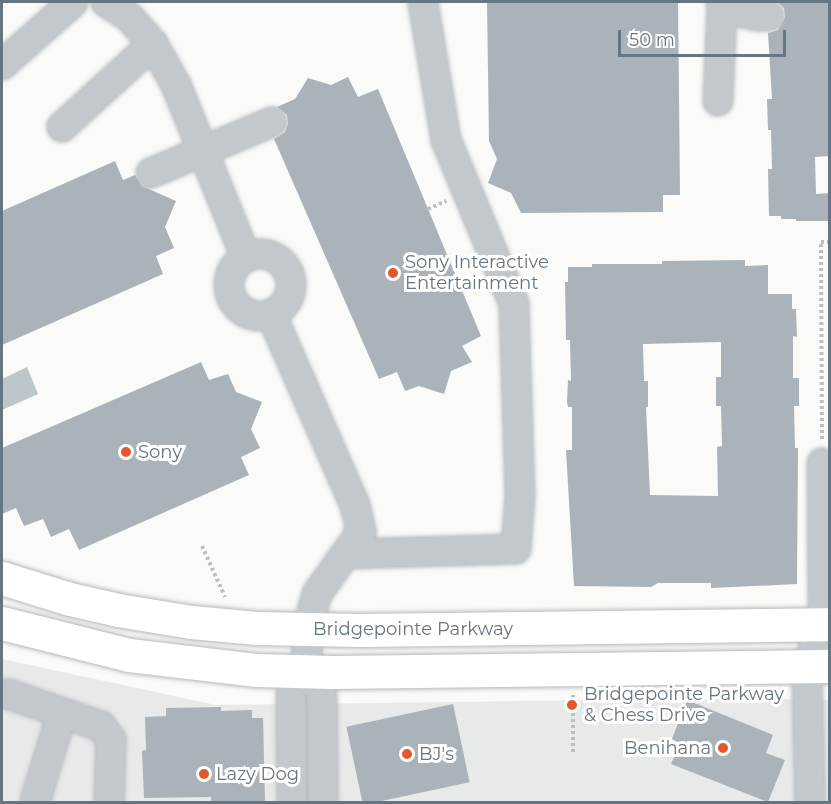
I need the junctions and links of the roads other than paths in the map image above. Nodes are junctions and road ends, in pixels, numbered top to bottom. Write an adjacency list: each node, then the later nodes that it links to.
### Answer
1 (73, 2): 7 (street)
2 (106, 2): 6 (street)
3 (423, 2): 17 (street)
4 (721, 3): 5 (street); 8 (street)
5 (769, 16)
6 (153, 44): 10 (street); 11 (street)
7 (2, 65)
8 (718, 101)
9 (272, 122): 11 (street)
10 (62, 127)
11 (203, 151): 12 (street); 13 (street)
12 (151, 173)
13 (246, 257): 14 (street); 14 (street)
14 (271, 314): 17 (street)
15 (822, 463): 16 (street)
16 (816, 540): 21 (street)
17 (347, 554): 20 (street)
18 (2, 578): 20 (main road, Bridgepointe Parkway)
19 (2, 623): 23 (main road)
20 (307, 630): 21 (main road, Bridgepointe Parkway); 23 (street)
21 (827, 630): 22 (street)
22 (818, 666): 23 (main road); 30 (street)
23 (306, 672): 28 (street); 29 (street)
24 (8, 694): 25 (street)
25 (62, 713): 26 (street); 27 (street)
26 (35, 802)
27 (109, 802)
28 (292, 802)
29 (323, 802)
30 (810, 802)

